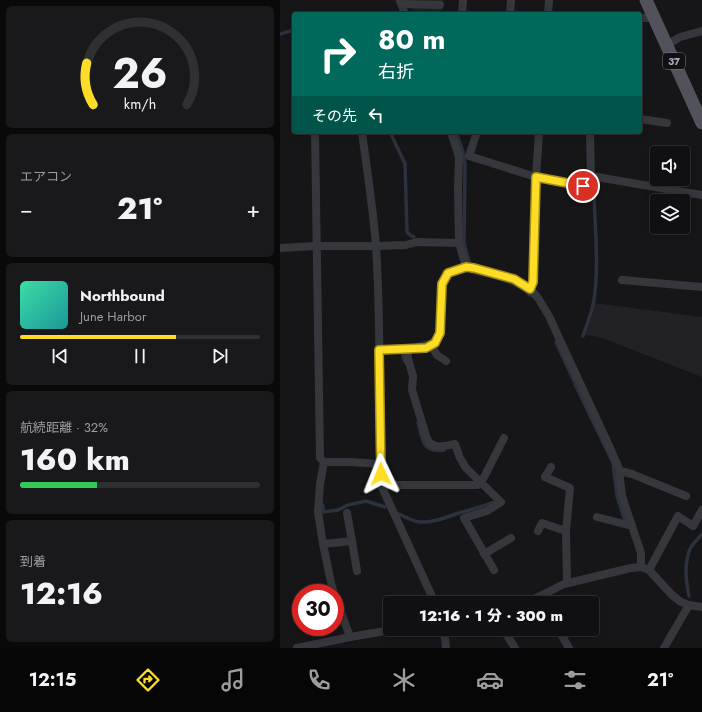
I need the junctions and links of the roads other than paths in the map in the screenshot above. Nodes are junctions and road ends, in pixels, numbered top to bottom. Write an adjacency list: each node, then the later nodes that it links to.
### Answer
1 (463, 0): 8 (street)
2 (511, 0): 9 (street)
3 (549, 0): 10 (street)
4 (646, 0): 12 (main road, 37)
5 (401, 2): 6 (street); 7 (street)
6 (440, 5)
7 (405, 12)
8 (462, 12)
9 (510, 12)
10 (548, 12)
11 (642, 18): 12 (street)
12 (654, 18): 14 (main road, 37)
13 (702, 31): 14 (street)
14 (667, 45): 17 (main road, 37)
15 (642, 119): 16 (street)
16 (667, 123)
17 (702, 123)
18 (315, 134): 28 (street)
19 (362, 134): 29 (street)
20 (452, 134): 27 (street)
21 (476, 134): 25 (street)
22 (540, 134): 25 (street)
23 (590, 134): 24 (street)
24 (591, 176): 25 (street); 26 (street)
25 (536, 177): 34 (street)
26 (702, 195)
27 (459, 243): 29 (street); 31 (street)
28 (317, 246): 29 (street); 30 (street); 40 (street)
29 (376, 246): 37 (street)
30 (280, 248)
31 (466, 267): 34 (street); 35 (street)
32 (622, 280): 33 (street)
33 (702, 288)
34 (530, 289): 43 (street)
35 (431, 346): 36 (street); 38 (street)
36 (407, 349): 37 (street); 44 (street)
37 (379, 350): 41 (street)
38 (446, 361)
39 (504, 438): 44 (street)
40 (324, 462): 41 (street); 55 (street)
41 (380, 464): 45 (street)
42 (551, 467): 52 (street)
43 (620, 471): 46 (street); 50 (street)
44 (481, 483): 45 (street); 56 (street)
45 (381, 485): 62 (street)
46 (686, 496)
47 (702, 510): 57 (street)
48 (347, 513): 54 (street)
49 (597, 517): 50 (street)
50 (632, 526): 57 (street)
51 (538, 531): 52 (street)
52 (566, 531): 60 (street)
53 (511, 538): 56 (street)
54 (352, 541): 55 (street); 59 (street)
55 (323, 544): 61 (street)
56 (484, 554): 58 (street)
57 (645, 568): 60 (street); 64 (street)
58 (494, 570)
59 (357, 571)
60 (567, 583): 63 (street)
61 (331, 584)
62 (432, 596)
63 (548, 596)
64 (689, 605): 65 (street); 76 (street)
65 (702, 607)
66 (344, 620): 71 (street)
67 (383, 632): 71 (street)
68 (445, 636): 73 (street)
69 (507, 636): 74 (street)
70 (562, 636): 75 (street)
71 (350, 637): 72 (street)
72 (297, 648)
73 (446, 648)
74 (515, 648)
75 (569, 648)
76 (664, 648)

